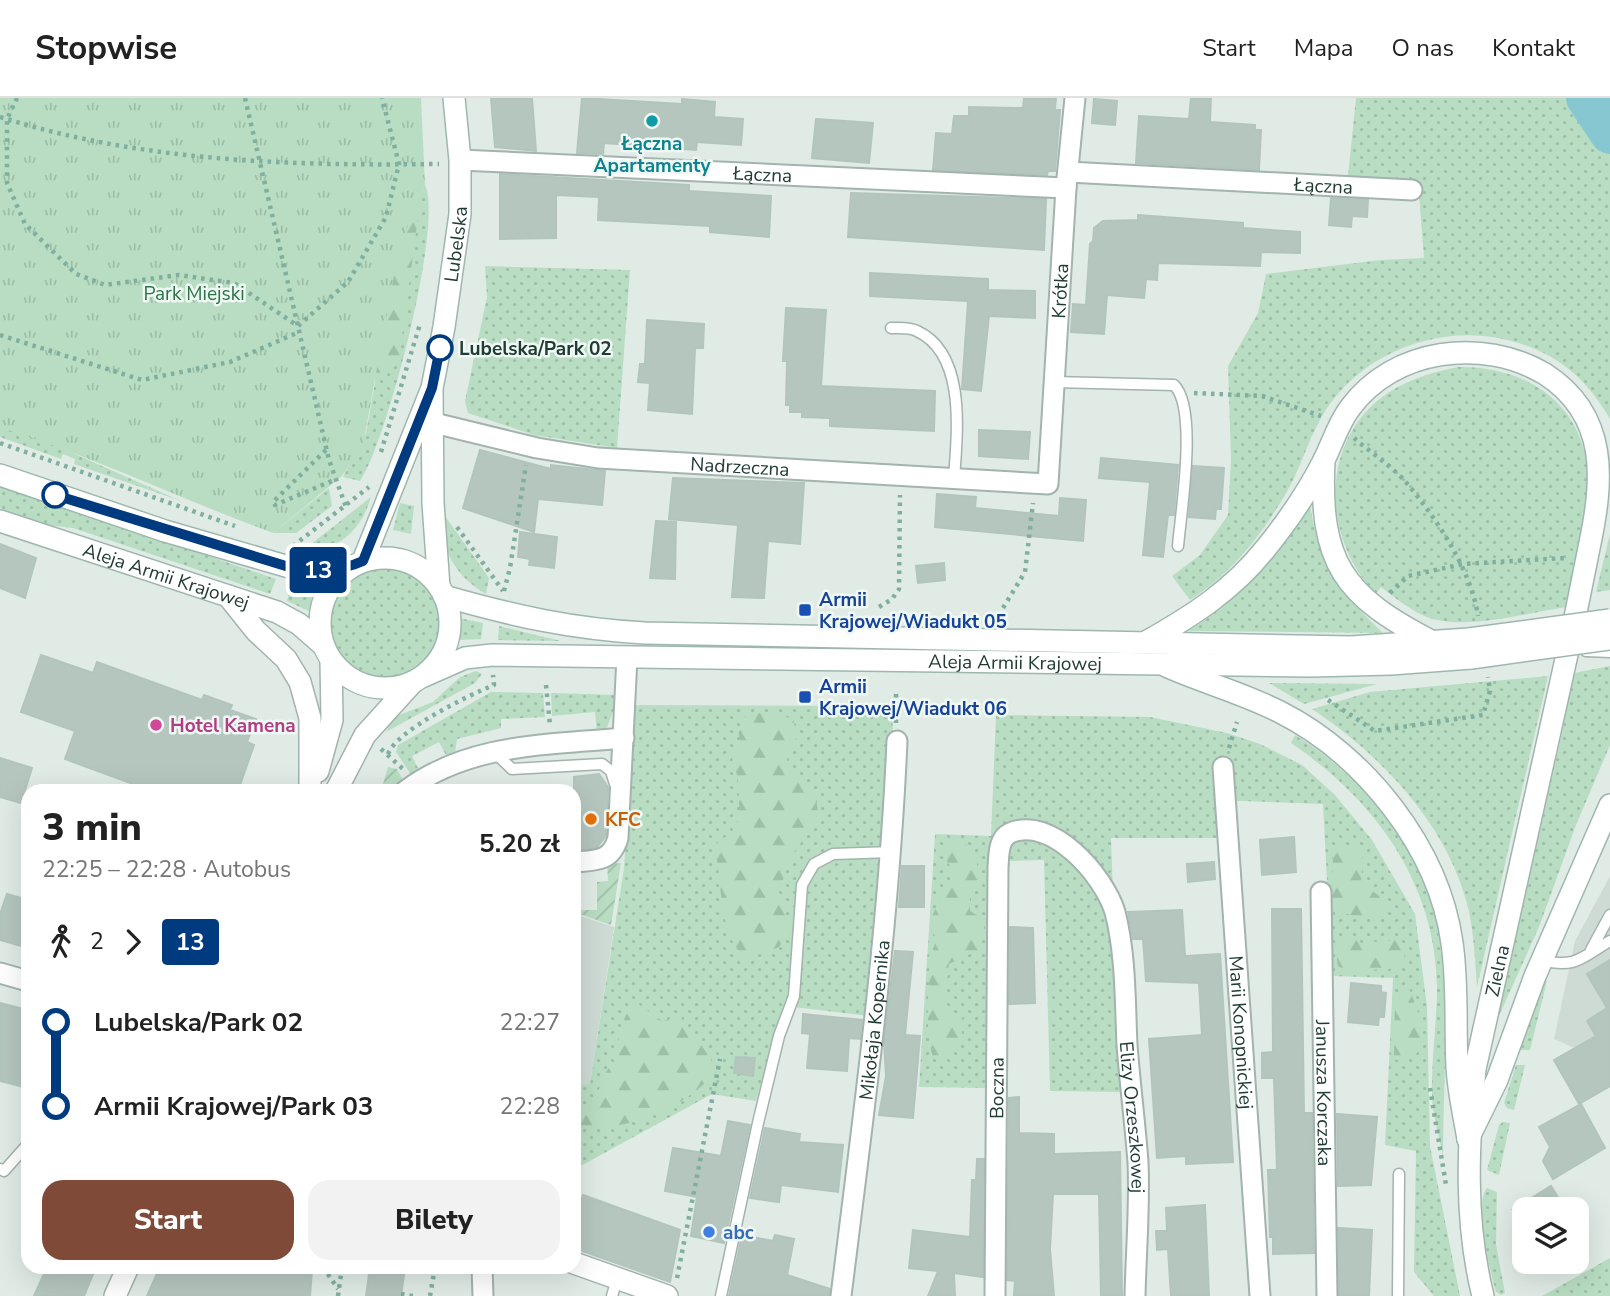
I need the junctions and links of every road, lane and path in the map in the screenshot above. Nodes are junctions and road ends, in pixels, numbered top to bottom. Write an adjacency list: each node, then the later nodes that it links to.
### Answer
1 (17, 98): 7 (path)
2 (246, 98): 10 (path)
3 (382, 98): 11 (path)
4 (454, 98): 9 (main road, Lubelska)
5 (1075, 98): 13 (street, Krótka)
6 (0, 117): 7 (path)
7 (7, 119): 10 (path); 17 (path)
8 (438, 150): 9 (path)
9 (450, 162): 11 (path); 12 (path); 13 (street, Łączna); 20 (main road, Lubelska)
10 (261, 163): 11 (path); 17 (path)
11 (399, 164): 17 (path)
12 (440, 176)
13 (1067, 180): 14 (street, Łączna); 19 (street, Krótka)
14 (1412, 190)
15 (423, 316): 28 (path)
16 (891, 328): 31 (lane)
17 (299, 329): 18 (path); 26 (path)
18 (0, 335)
19 (1054, 382): 21 (lane); 35 (street, Krótka)
20 (432, 388): 23 (main road, Lubelska); 43 (main road, Lubelska)
21 (1182, 393): 22 (path); 41 (lane)
22 (1322, 416)
23 (434, 424): 31 (street, Nadrzeczna); 45 (main road, Lubelska)
24 (1351, 436): 44 (path)
25 (0, 443): 39 (path)
26 (327, 450): 32 (path); 32 (path)
27 (527, 456): 37 (path)
28 (379, 459)
29 (1324, 460): 53 (main road); 54 (main road); 56 (main road, Zielna)
30 (0, 475): 43 (main road)
31 (954, 479): 35 (street, Nadrzeczna)
32 (334, 480): 36 (path)
33 (900, 483): 49 (path)
34 (371, 485): 36 (path)
35 (1041, 489): 50 (path)
36 (346, 507): 40 (path)
37 (453, 516)
38 (0, 521): 46 (main road, Aleja Armii Krajowej)
39 (241, 529)
40 (279, 542)
41 (1178, 546)
42 (1576, 557): 44 (path)
43 (358, 564): 45 (main road); 57 (main road)
44 (1463, 564): 47 (path); 48 (path)
45 (442, 591): 54 (main road, Aleja Armii Krajowej); 61 (main road)
46 (228, 596): 57 (main road, Aleja Armii Krajowej); 72 (main road)
47 (1475, 597)
48 (1384, 598)
49 (879, 607)
50 (1003, 608)
51 (1610, 620): 55 (main road, Aleja Armii Krajowej, bridge)
52 (1610, 639): 55 (main road, Aleja Armii Krajowej, bridge)
53 (1433, 642): 54 (main road, Aleja Armii Krajowej); 55 (main road, Aleja Armii Krajowej)
54 (1144, 643)
55 (1470, 648): 60 (main road, Aleja Armii Krajowej)
56 (1568, 650): 58 (lane); 89 (main road, Zielna)
57 (327, 652): 61 (main road); 73 (main road)
58 (1610, 652)
59 (627, 657): 60 (main road, Aleja Armii Krajowej); 61 (main road, Aleja Armii Krajowej); 67 (street)
60 (1158, 663): 89 (main road)
61 (419, 679): 74 (main road)
62 (494, 685): 70 (path)
63 (1490, 691): 65 (path)
64 (897, 693): 68 (path)
65 (1328, 700)
66 (1237, 722): 71 (path)
67 (624, 738): 69 (street); 79 (street)
68 (897, 741): 77 (street, Mikołaja Kopernika)
69 (492, 751): 75 (street); 78 (lane)
70 (388, 754)
71 (1223, 767): 111 (street, Marii Konopnickiej)
72 (311, 784)
73 (313, 784)
74 (344, 784)
75 (416, 784)
76 (1610, 805): 85 (main road)
77 (892, 852): 107 (lane); 108 (street, Mikołaja Kopernika)
78 (581, 853)
79 (581, 861)
80 (1321, 892): 112 (street, Janusza Korczaka)
81 (1610, 915): 84 (lane)
82 (1120, 940): 109 (street, Boczna); 110 (street, Elizy Orzeszkowej)
83 (1610, 941): 84 (lane)
84 (1589, 953): 85 (lane)
85 (1542, 960): 89 (main road)
86 (0, 973): 87 (street)
87 (21, 979)
88 (720, 1059): 101 (path)
89 (1468, 1139): 114 (main road, Zielna)
90 (21, 1152): 91 (lane)
91 (0, 1169)
92 (1399, 1174): 113 (lane)
93 (581, 1267): 99 (main road)
94 (125, 1274): 103 (main road)
95 (327, 1274): 100 (path)
96 (341, 1274): 100 (path)
97 (434, 1274): 105 (path)
98 (482, 1274): 106 (street)
99 (615, 1287): 101 (main road)
100 (338, 1293)
101 (671, 1293)
102 (401, 1294): 104 (path)
103 (116, 1296)
104 (413, 1296)
105 (430, 1296)
106 (482, 1296)
107 (721, 1296)
108 (841, 1296)
109 (995, 1296)
110 (1135, 1296)
111 (1260, 1296)
112 (1327, 1296)
113 (1398, 1296)
114 (1483, 1296)

